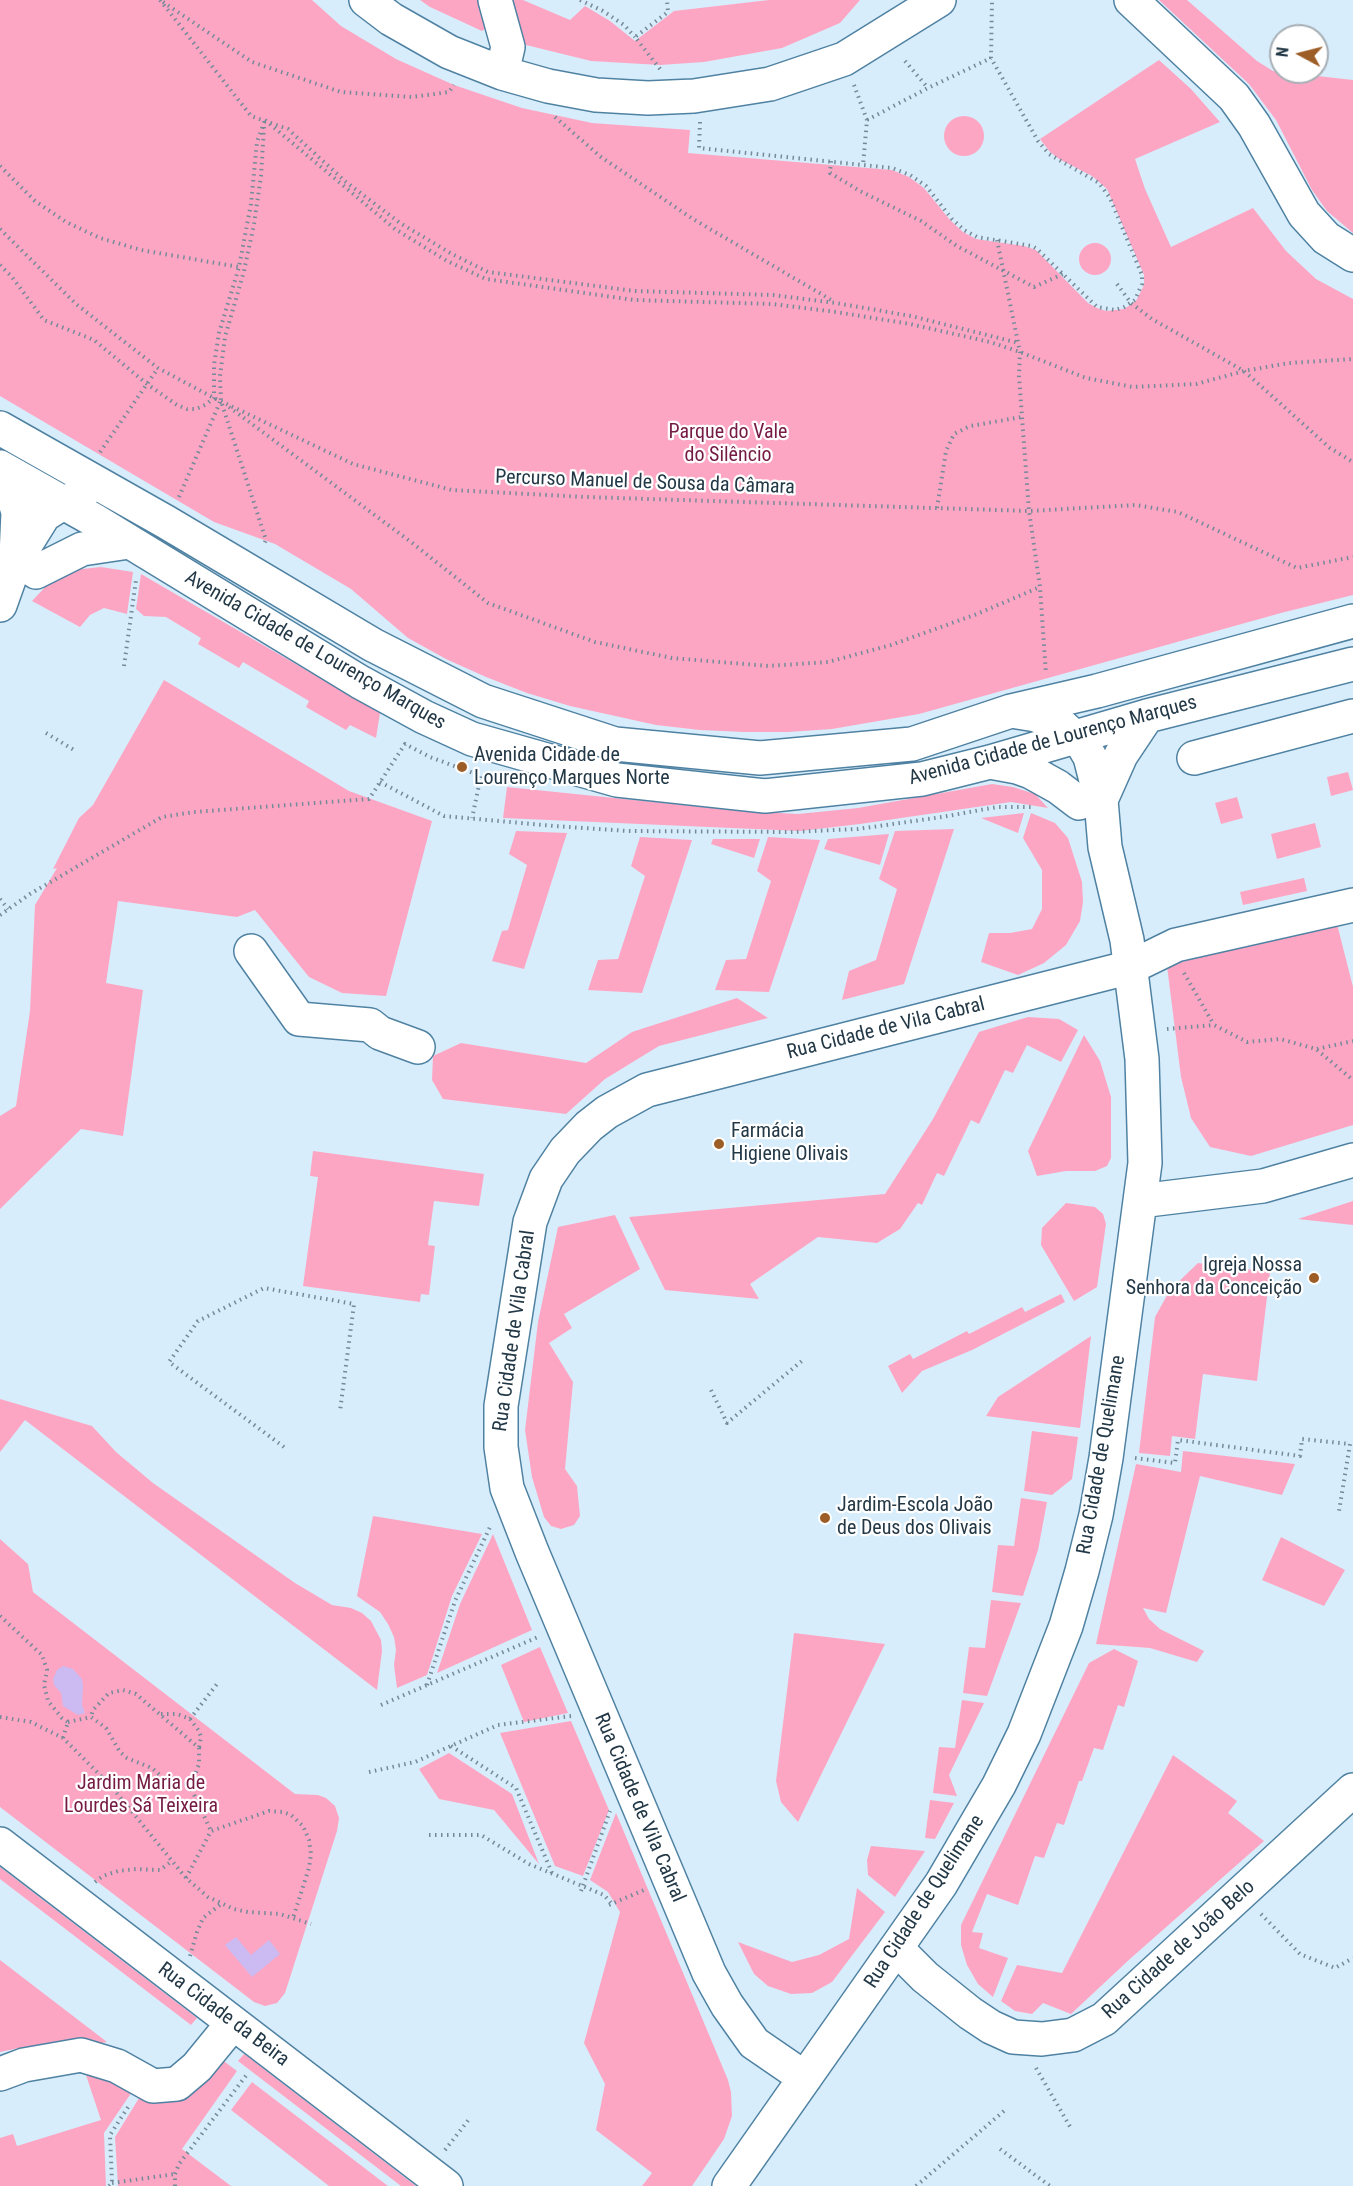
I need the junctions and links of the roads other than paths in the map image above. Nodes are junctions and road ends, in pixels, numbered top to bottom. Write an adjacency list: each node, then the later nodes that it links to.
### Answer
1 (366, 0): 5 (street)
2 (495, 0): 5 (street)
3 (1131, 0): 6 (street)
4 (934, 1): 5 (street)
5 (502, 73)
6 (1353, 255)
7 (0, 428): 8 (street, Avenida Cidade de Lourenço Marques)
8 (63, 465): 10 (street, Avenida Cidade de Lourenço Marques); 11 (street)
9 (3, 469): 11 (street, Avenida Cidade de Lourenço Marques); 13 (street)
10 (111, 492): 11 (street); 18 (street, Avenida Cidade de Lourenço Marques)
11 (63, 503): 12 (street, Avenida Cidade de Lourenço Marques); 13 (street)
12 (133, 556): 13 (street); 23 (street, Avenida Cidade de Lourenço Marques)
13 (26, 566): 14 (street)
14 (1, 604)
15 (1353, 621): 17 (street, Avenida Cidade de Lourenço Marques)
16 (1353, 664): 19 (street, Avenida Cidade de Lourenço Marques)
17 (1097, 691): 18 (street, Avenida Cidade de Lourenço Marques); 21 (street, Rua Cidade de Quelimane)
18 (1011, 711): 21 (street)
19 (1147, 716): 21 (street, Avenida Cidade de Lourenço Marques); 24 (street)
20 (1353, 716): 22 (street)
21 (1073, 736): 23 (street, Avenida Cidade de Lourenço Marques); 24 (street, Rua Cidade de Quelimane)
22 (1194, 758)
23 (990, 762): 24 (street, Rua Cidade de Quelimane)
24 (1090, 802): 27 (street, Rua Cidade de Quelimane)
25 (1353, 905): 27 (street, Rua Cidade de Vila Cabral)
26 (251, 951): 28 (street)
27 (1131, 967): 30 (street, Rua Cidade de Quelimane); 36 (street, Rua Cidade de Vila Cabral)
28 (418, 1047)
29 (1353, 1160): 30 (street)
30 (1140, 1202): 33 (street, Rua Cidade de Quelimane)
31 (1353, 1790): 33 (street, Rua Cidade de João Belo)
32 (0, 1844): 34 (street, Rua Cidade da Beira)
33 (896, 1948): 36 (street, Rua Cidade de Quelimane)
34 (233, 2023): 35 (street); 37 (street, Rua Cidade da Beira)
35 (0, 2074)
36 (805, 2078): 38 (street, Rua Cidade de Quelimane)
37 (447, 2186)
38 (729, 2186)

